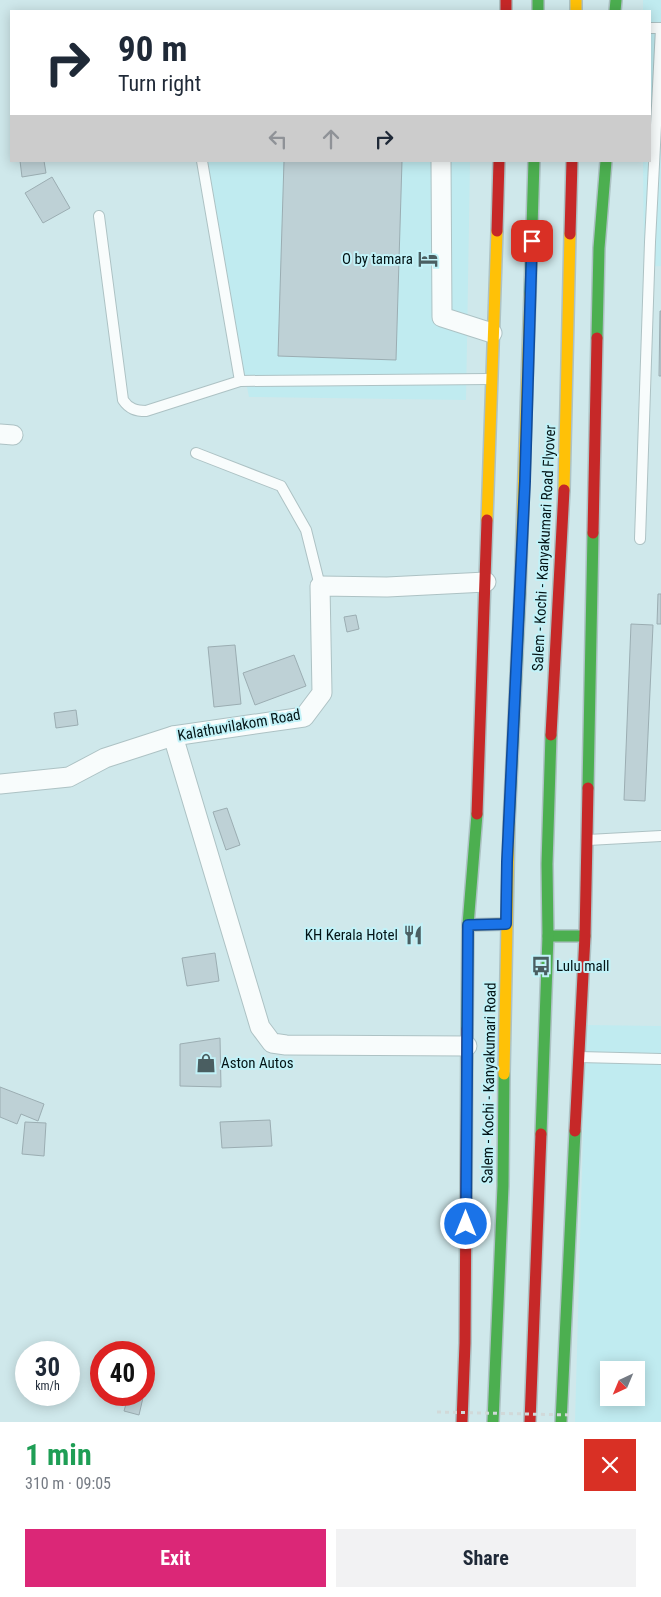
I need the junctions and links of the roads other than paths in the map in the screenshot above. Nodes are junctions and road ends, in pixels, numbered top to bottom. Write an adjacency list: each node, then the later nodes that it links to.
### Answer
1 (651, 28): 9 (lane)
2 (202, 162): 13 (lane)
3 (441, 162): 11 (street)
4 (499, 162): 11 (main road)
5 (534, 162): 22 (main road, Salem - Kochi - Kanyakumari Road Flyover)
6 (572, 162): 24 (main road, Salem - Kochi - Kanyakumari Road Flyover)
7 (606, 162): 21 (main road)
8 (99, 216): 13 (lane)
9 (650, 242): 10 (lane); 15 (lane)
10 (661, 242)
11 (492, 333): 12 (main road)
12 (493, 379): 13 (lane); 16 (main road)
13 (240, 381)
14 (196, 453): 17 (lane)
15 (640, 539)
16 (486, 582): 17 (street); 23 (main road)
17 (320, 586): 18 (street, Kalathuvilakom Road)
18 (173, 736): 19 (street, Kalathuvilakom Road); 26 (street)
19 (0, 784)
20 (661, 836): 21 (lane)
21 (587, 840): 25 (main road)
22 (506, 924): 23 (main road); 30 (main road, Salem - Kochi - Kanyakumari Road)
23 (468, 925): 26 (main road)
24 (548, 936): 25 (main road); 31 (main road)
25 (585, 936): 27 (main road)
26 (467, 1046): 29 (main road)
27 (578, 1057): 28 (lane); 32 (main road)
28 (661, 1059)
29 (462, 1422)
30 (493, 1422)
31 (530, 1422)
32 (561, 1422)

